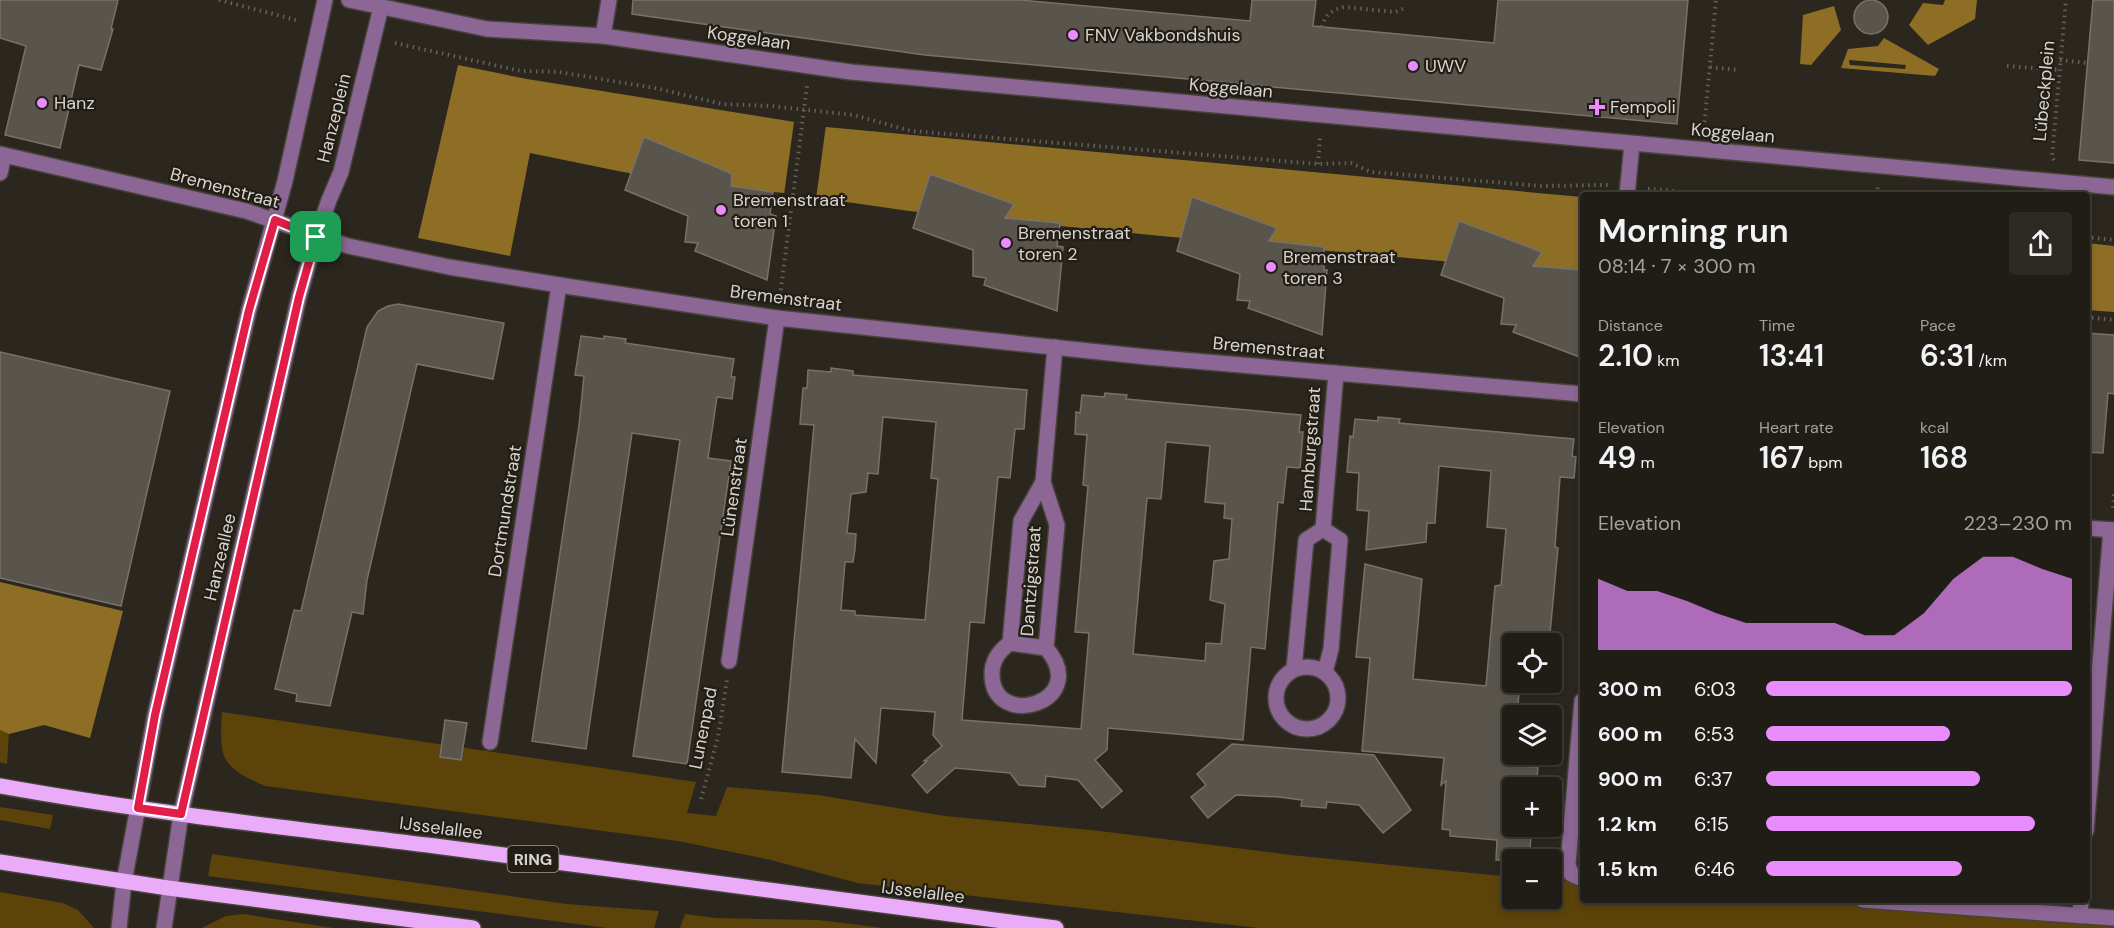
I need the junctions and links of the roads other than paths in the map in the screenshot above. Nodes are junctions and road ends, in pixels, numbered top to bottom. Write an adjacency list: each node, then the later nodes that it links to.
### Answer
1 (326, 0): 11 (street, Hanzeplein)
2 (349, 0): 4 (street, Koggelaan)
3 (609, 0): 5 (street)
4 (381, 7): 5 (street, Koggelaan); 12 (street, Hanzeplein)
5 (603, 36): 6 (street, Koggelaan)
6 (1632, 144): 9 (street, Koggelaan); 10 (street)
7 (2, 155): 8 (street); 11 (street, Bremenstraat)
8 (0, 173)
9 (2114, 187)
10 (1628, 191)
11 (275, 220): 12 (street, Bremenstraat); 31 (street, Hanzeallee)
12 (316, 237): 13 (street, Bremenstraat); 32 (street, Hanzeallee)
13 (559, 285): 14 (street, Bremenstraat); 28 (street, Dortmundstraat)
14 (777, 318): 15 (street, Bremenstraat); 24 (street, Lünenstraat)
15 (1054, 346): 16 (street, Bremenstraat); 18 (street, Dantzigstraat)
16 (1335, 373): 17 (street, Bremenstraat); 20 (street, Hamburgstraat)
17 (1580, 394)
18 (1043, 482): 22 (street, Dantzigstraat); 23 (street, Dantzigstraat)
19 (2090, 528): 21 (street)
20 (1323, 529): 25 (street, Hamburgstraat); 26 (street, Hamburgstraat)
21 (2112, 530): 29 (street)
22 (1010, 643): 23 (street, Dantzigstraat); 23 (street, Dantzigstraat)
23 (1046, 648)
24 (729, 661)
25 (1294, 669): 26 (street); 26 (street, Hamburgstraat)
26 (1325, 672)
27 (1580, 724): 34 (street)
28 (490, 742)
29 (2090, 785)
30 (0, 786): 31 (main road, IJsselallee / RING)
31 (138, 808): 32 (main road, IJsselallee / RING); 35 (street, Hanzeallee)
32 (181, 814): 36 (street, Hanzeallee); 44 (main road, IJsselallee / RING)
33 (0, 862): 35 (main road)
34 (1577, 877)
35 (124, 882): 36 (main road); 41 (street, Hanzeallee)
36 (168, 888): 42 (street, Hanzeallee); 43 (main road)
37 (1904, 903): 39 (street)
38 (2081, 903): 39 (street)
39 (2080, 916): 40 (street)
40 (2114, 918)
41 (119, 928)
42 (164, 928)
43 (473, 928)
44 (1056, 928)

